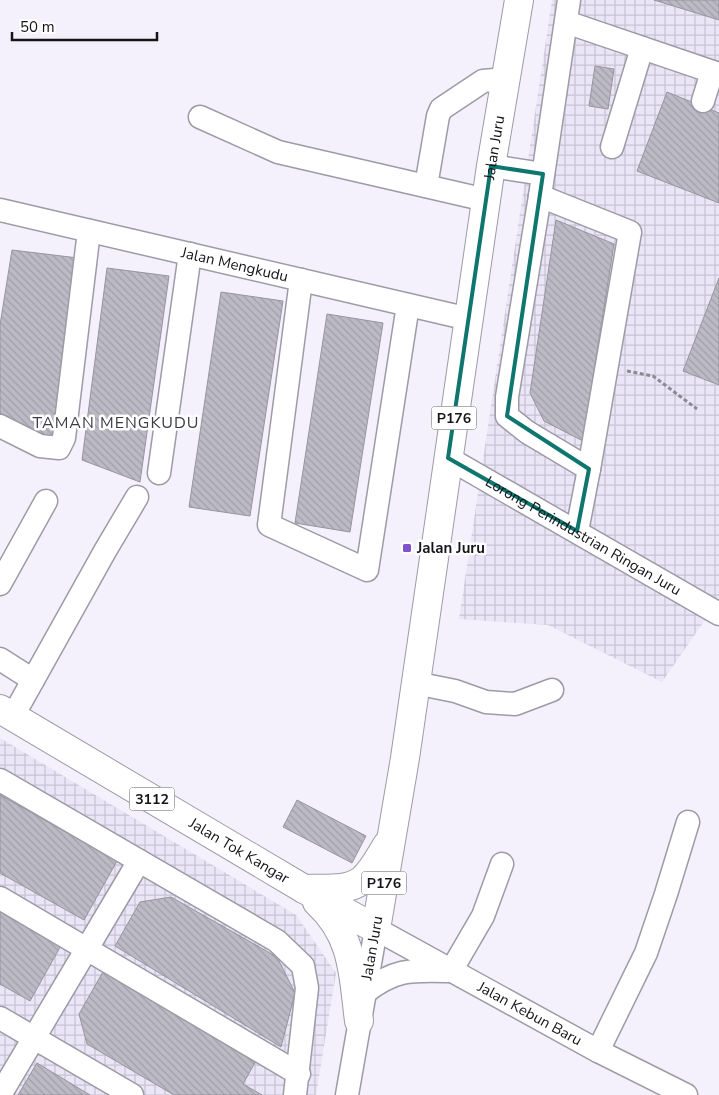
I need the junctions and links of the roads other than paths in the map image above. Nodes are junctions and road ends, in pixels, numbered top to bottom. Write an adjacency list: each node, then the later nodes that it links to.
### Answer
1 (519, 0): 6 (main road, Jalan Juru / P176)
2 (569, 0): 3 (street)
3 (566, 22): 4 (street); 11 (street)
4 (642, 48): 5 (street); 9 (street)
5 (716, 73): 7 (street)
6 (506, 79): 10 (main road, Jalan Juru / P176); 12 (street)
7 (703, 101)
8 (200, 117): 12 (street)
9 (612, 147)
10 (491, 166): 11 (street); 14 (main road, Jalan Juru / P176)
11 (543, 174): 13 (street)
12 (426, 186): 14 (street)
13 (540, 196): 23 (street); 23 (street)
14 (486, 200): 20 (main road, Jalan Juru / P176)
15 (0, 210): 16 (street, Jalan Mengkudu)
16 (90, 231): 17 (street, Jalan Mengkudu); 21 (street)
17 (190, 254): 18 (street, Jalan Mengkudu); 24 (street)
18 (301, 280): 19 (street, Jalan Mengkudu); 19 (street)
19 (408, 305): 20 (street, Jalan Mengkudu)
20 (469, 319): 22 (main road, Jalan Juru / P176)
21 (0, 426)
22 (448, 458): 27 (street, Lorong Perindustrian Ringan Juru); 32 (main road, Jalan Juru / P176)
23 (589, 469): 27 (street)
24 (159, 474)
25 (137, 497): 31 (street)
26 (46, 501): 28 (street)
27 (577, 531): 29 (street, Lorong Perindustrian Ringan Juru)
28 (0, 584)
29 (719, 613)
30 (0, 659): 31 (street)
31 (33, 680): 34 (street)
32 (415, 683): 33 (street); 37 (main road, Jalan Juru / P176)
33 (552, 690)
34 (7, 712): 40 (main road, Jalan Tok Kangar / 3112)
35 (0, 780): 38 (street)
36 (688, 822): 49 (street)
37 (392, 837): 40 (main road); 42 (main road, Jalan Juru / P176)
38 (139, 861): 43 (street); 50 (street)
39 (502, 864): 44 (street)
40 (304, 889): 42 (main road, Jalan Tok Kangar / 3112); 47 (main road)
41 (0, 898): 43 (street)
42 (376, 929): 44 (street, Jalan Kebun Baru); 45 (street, Jalan Juru / P176)
43 (86, 949): 48 (street); 50 (street)
44 (451, 971): 45 (street); 49 (street, Jalan Kebun Baru)
45 (364, 993): 47 (street, Jalan Juru / P176)
46 (0, 1018): 48 (street)
47 (359, 1021): 53 (street, Jalan Juru / P176)
48 (34, 1038): 51 (street); 52 (street)
49 (598, 1051): 54 (street, Jalan Kebun Baru)
50 (297, 1084)
51 (0, 1095)
52 (132, 1095)
53 (347, 1095)
54 (686, 1095)

